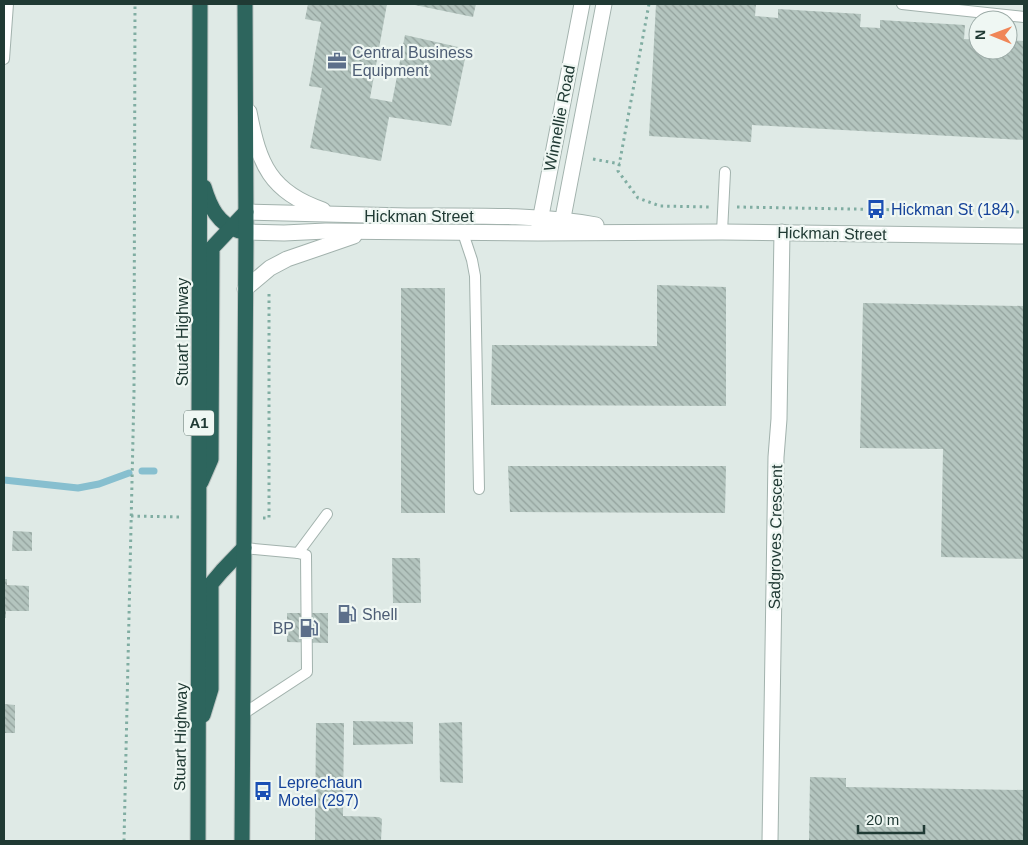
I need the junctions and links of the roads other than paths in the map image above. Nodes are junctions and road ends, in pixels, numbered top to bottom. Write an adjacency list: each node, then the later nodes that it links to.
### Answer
1 (8, 4): 8 (lane)
2 (200, 4): 10 (highway, Stuart Highway / A1)
3 (245, 4): 9 (highway)
4 (582, 4): 14 (street, Winnellie Road)
5 (604, 4): 15 (street, Winnellie Road)
6 (902, 4): 7 (lane)
7 (1024, 17)
8 (4, 59)
9 (244, 88): 12 (highway); 13 (street, Hickman Street)
10 (199, 170): 16 (highway); 24 (highway, Stuart Highway / A1)
11 (725, 172): 19 (lane)
12 (246, 212): 13 (street, Hickman Street); 16 (highway); 18 (highway)
13 (347, 215): 14 (street, Hickman Street)
14 (539, 226): 15 (street, Hickman Street); 21 (street, Hickman Street)
15 (562, 226): 19 (street, Hickman Street)
16 (231, 228): 18 (highway); 24 (highway)
17 (374, 231): 18 (street, Hickman Street); 21 (street, Hickman Street); 23 (street, Hickman Street)
18 (246, 232): 23 (highway)
19 (722, 232): 20 (street, Hickman Street)
20 (782, 232): 22 (street, Hickman Street); 33 (street, Sadgroves Crescent)
21 (464, 233): 25 (lane)
22 (1024, 236)
23 (245, 289): 27 (highway)
24 (199, 488): 30 (highway, Stuart Highway / A1)
25 (479, 489)
26 (327, 514): 28 (lane)
27 (244, 548): 28 (lane); 29 (highway); 30 (highway)
28 (298, 553): 29 (lane)
29 (243, 714): 32 (highway)
30 (198, 731): 31 (highway, Stuart Highway / A1)
31 (198, 841)
32 (242, 841)
33 (770, 841)

